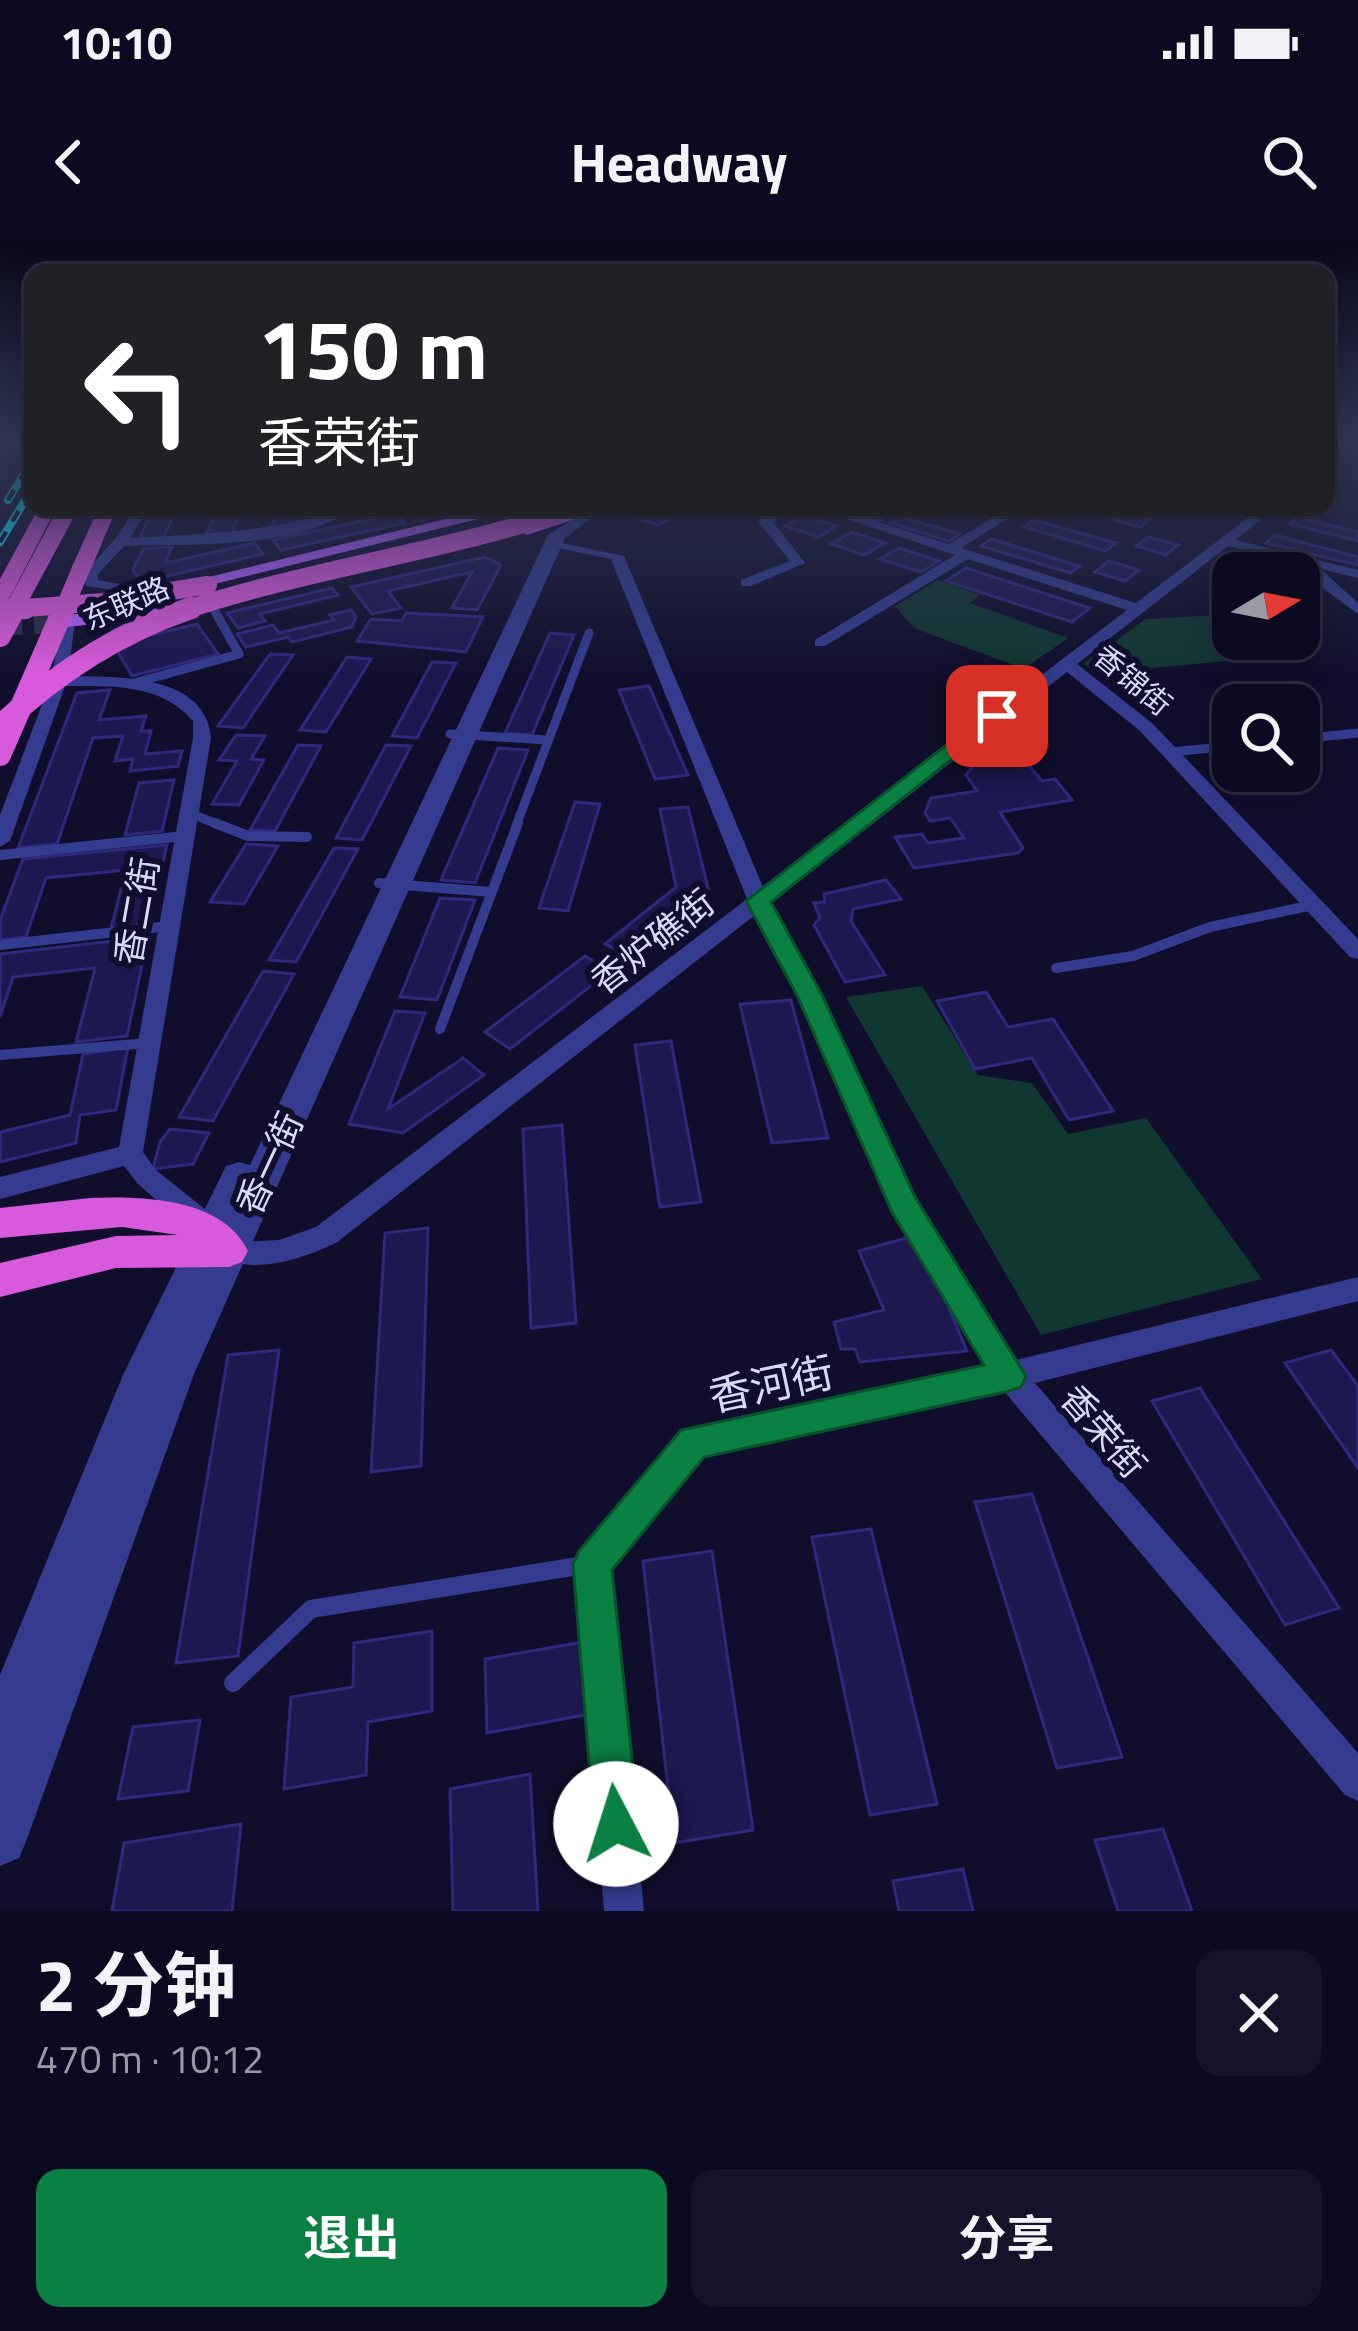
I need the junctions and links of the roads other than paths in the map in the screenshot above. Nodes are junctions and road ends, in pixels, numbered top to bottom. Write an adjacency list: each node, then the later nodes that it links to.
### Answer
1 (41, 520): 27 (highway)
2 (62, 520): 34 (highway, bridge)
3 (102, 520): 47 (highway, bridge)
4 (134, 520): 18 (street)
5 (324, 520): 18 (street)
6 (461, 520): 26 (main road)
7 (514, 520): 22 (highway, 东联路, bridge)
8 (537, 520): 32 (lane)
9 (539, 520): 28 (main road)
10 (542, 520): 40 (highway, 东联路, bridge)
11 (563, 520): 42 (street, 香一街)
12 (574, 520): 54 (street, 香荣街)
13 (767, 520): 25 (street)
14 (858, 520): 19 (street)
15 (1001, 520): 19 (street)
16 (1253, 520): 17 (street, 香炉礁街)
17 (1226, 541): 20 (street); 29 (street, 香炉礁街)
18 (120, 542): 26 (street)
19 (958, 552): 29 (street); 35 (street)
20 (1271, 552)
21 (1320, 564): 23 (street)
22 (292, 571): 30 (highway, bridge); 39 (highway, 东联路, bridge)
23 (1358, 574)
24 (1320, 578): 31 (street)
25 (746, 583)
26 (147, 593): 32 (main road)
27 (0, 597)
28 (211, 604): 32 (main road); 38 (lane)
29 (1137, 608): 36 (street, 香炉礁街)
30 (0, 610)
31 (1358, 610)
32 (72, 611): 37 (street)
33 (589, 633): 44 (lane)
34 (0, 636)
35 (820, 643)
36 (1066, 663): 46 (street, 香锦街); 54 (street, 香炉礁街)
37 (58, 681): 38 (street, 香二街); 50 (street)
38 (134, 683): 48 (street, 香二街)
39 (0, 700)
40 (0, 726)
41 (1358, 733): 43 (lane)
42 (458, 735): 44 (lane); 52 (street, 香一街)
43 (1320, 737)
44 (548, 740): 53 (lane)
45 (1212, 748): 46 (lane)
46 (1170, 752): 55 (street, 香锦街)
47 (0, 755)
48 (187, 824): 49 (lane); 51 (lane); 56 (street, 香二街)
49 (307, 837)
50 (0, 841)
51 (0, 856)
52 (388, 884): 53 (lane); 67 (street, 香一街)
53 (490, 892): 61 (lane)
54 (758, 901): 67 (street, 香炉礁街); 70 (street, 香荣街)
55 (1313, 905): 57 (street, 香锦街); 60 (lane)
56 (170, 926): 58 (lane); 62 (street, 香二街)
57 (1348, 932): 59 (street, 香锦街)
58 (0, 945)
59 (1358, 952)
60 (1056, 968)
61 (440, 1028)
62 (149, 1043): 63 (lane); 64 (street, 香二街)
63 (0, 1055)
64 (130, 1154): 65 (street); 67 (street)
65 (0, 1188)
66 (0, 1223): 67 (highway)
67 (215, 1244): 68 (highway); 73 (street, 香一街); 75 (street, 香一街)
68 (0, 1280)
69 (1358, 1289): 70 (street, 香河街)
70 (1009, 1376): 71 (street, 香河街); 74 (street, 香荣街)
71 (592, 1564): 72 (lane); 76 (street)
72 (232, 1683)
73 (0, 1737)
74 (1358, 1782)
75 (0, 1839)
76 (624, 1911)

